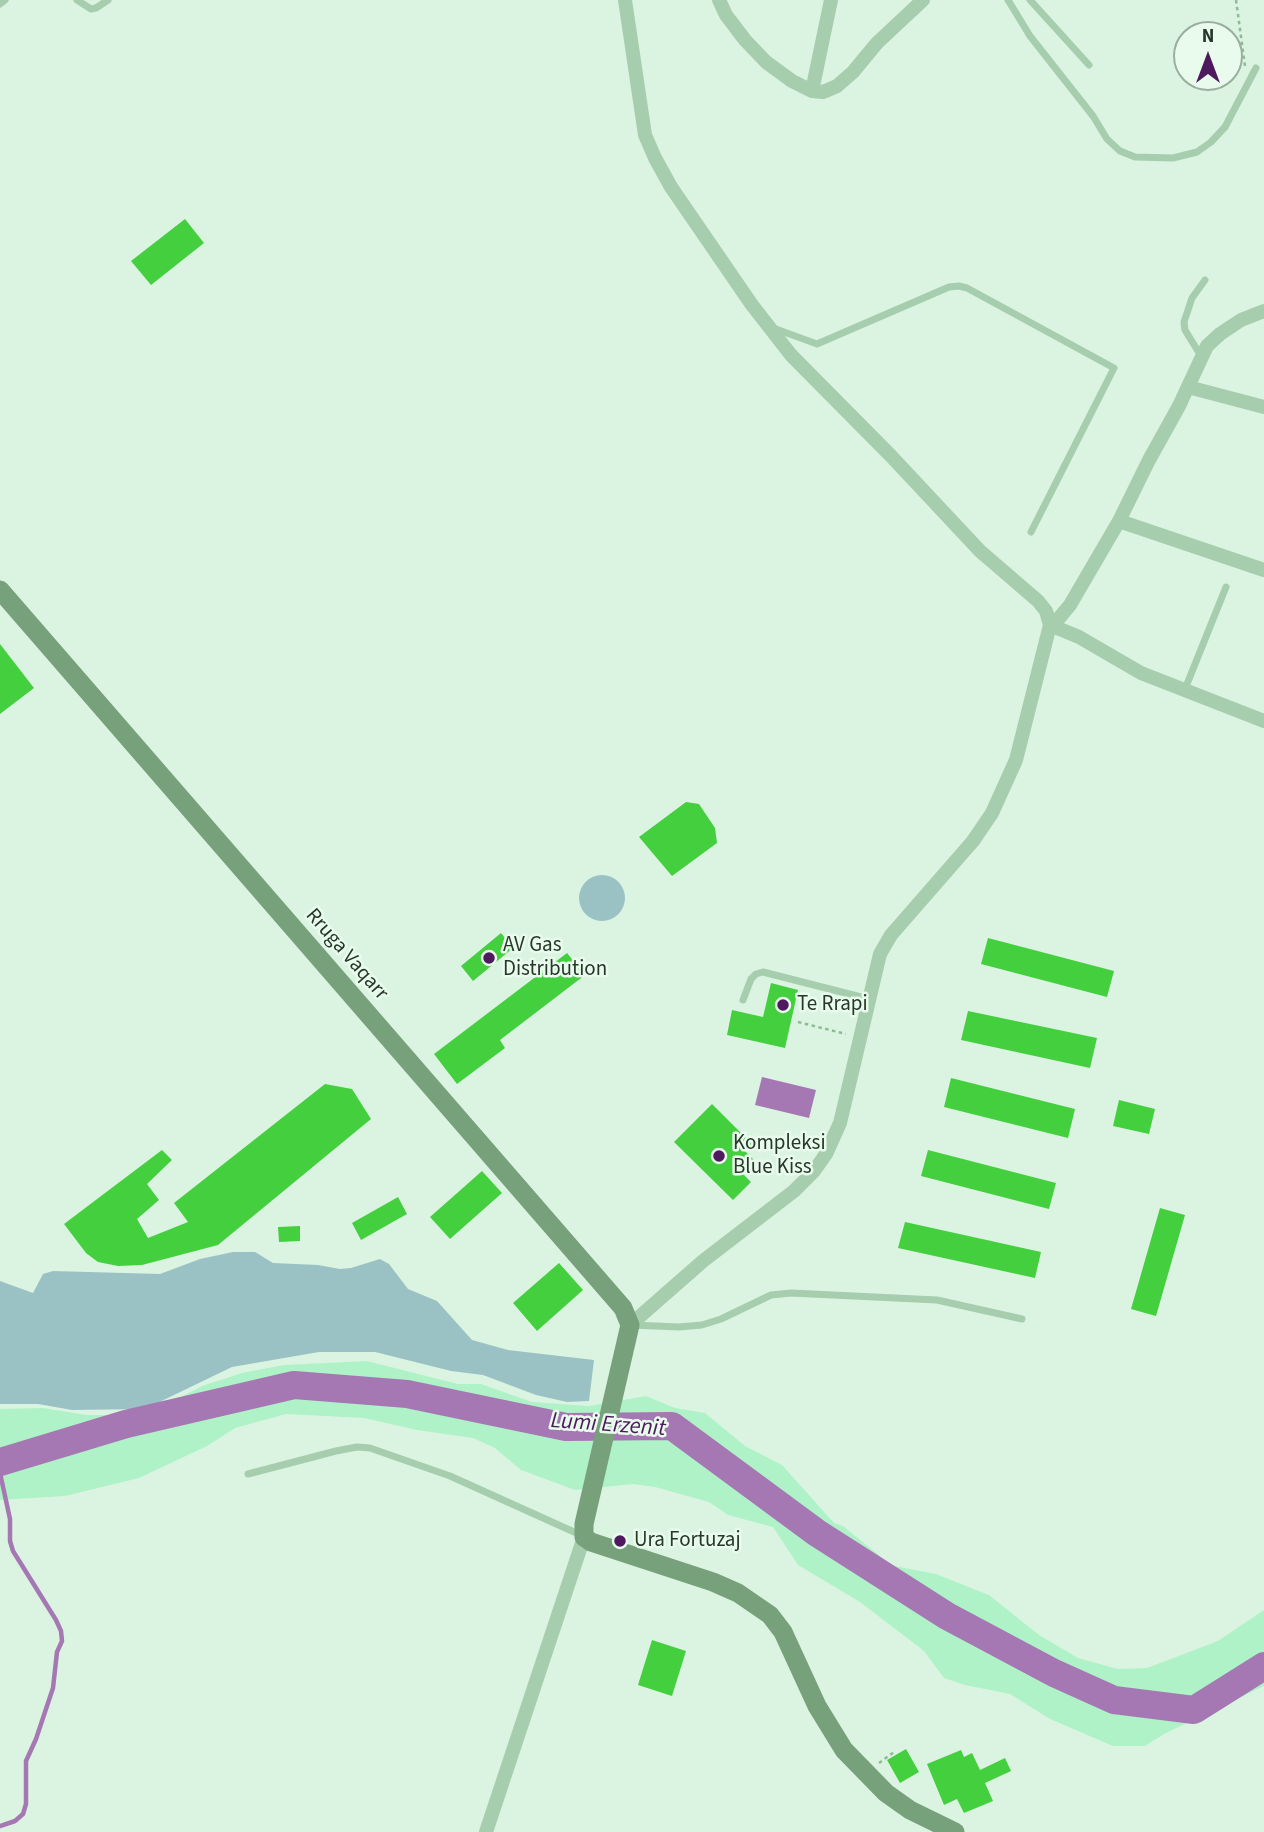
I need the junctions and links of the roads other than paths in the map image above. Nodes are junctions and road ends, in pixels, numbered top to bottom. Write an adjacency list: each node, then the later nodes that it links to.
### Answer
1 (5, 0): 10 (lane)
2 (77, 0): 3 (lane)
3 (108, 0)
4 (625, 0): 16 (street)
5 (719, 0): 13 (street)
6 (831, 0): 13 (street)
7 (923, 0): 13 (street)
8 (1009, 0): 12 (lane)
9 (1030, 0): 11 (lane)
10 (0, 4)
11 (1089, 65)
12 (1256, 68)
13 (813, 91)
14 (1205, 280): 17 (lane)
15 (1264, 311): 17 (street)
16 (769, 327): 21 (lane); 25 (street)
17 (1200, 356): 18 (street)
18 (1188, 387): 19 (street); 20 (street)
19 (1264, 407)
20 (1119, 521): 22 (street); 25 (street)
21 (1031, 532)
22 (1264, 570)
23 (1226, 587): 26 (lane)
24 (0, 590): 31 (main road, Rruga Vaqarr)
25 (1050, 625): 26 (street); 28 (street)
26 (1185, 689): 27 (street)
27 (1264, 721)
28 (869, 999): 29 (lane); 31 (street)
29 (743, 1000)
30 (1022, 1319): 31 (lane)
31 (630, 1325): 33 (main road)
32 (248, 1474): 33 (lane)
33 (584, 1530): 34 (street); 35 (main road)
34 (486, 1832)
35 (955, 1832)

